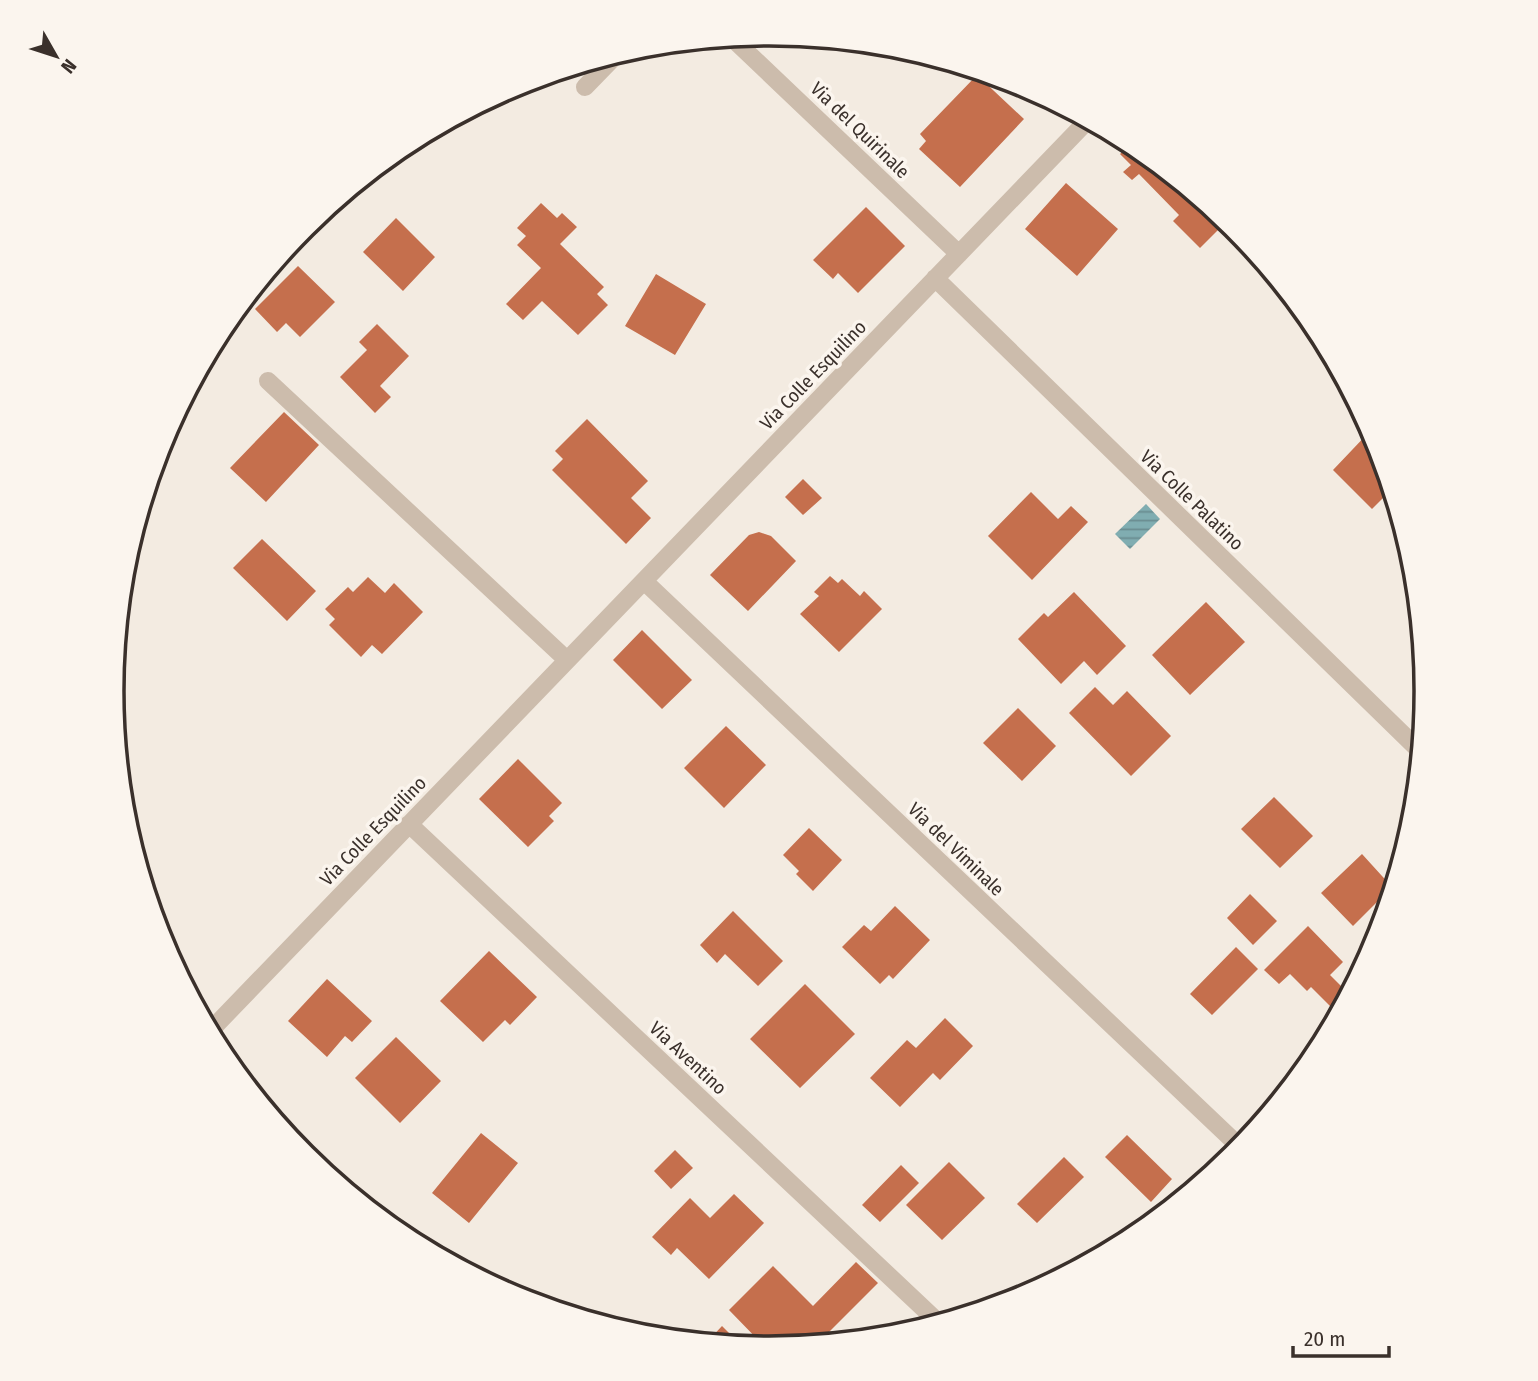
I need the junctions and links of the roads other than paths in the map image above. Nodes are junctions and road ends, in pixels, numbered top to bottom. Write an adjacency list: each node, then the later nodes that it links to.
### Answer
1 (741, 47): 5 (street, Via del Quirinale)
2 (606, 66): 3 (street)
3 (585, 87)
4 (1082, 127): 5 (street, Via Colle Esquilino)
5 (959, 254): 6 (street, Via Colle Esquilino)
6 (935, 278): 8 (street, Via Colle Esquilino); 10 (street, Via Colle Palatino)
7 (268, 381): 9 (street)
8 (644, 581): 9 (street, Via Colle Esquilino); 13 (street, Via del Viminale)
9 (567, 660): 11 (street, Via Colle Esquilino)
10 (1412, 743)
11 (410, 824): 12 (street, Via Colle Esquilino); 14 (street, Via Aventino)
12 (217, 1023)
13 (1232, 1139)
14 (932, 1315)

